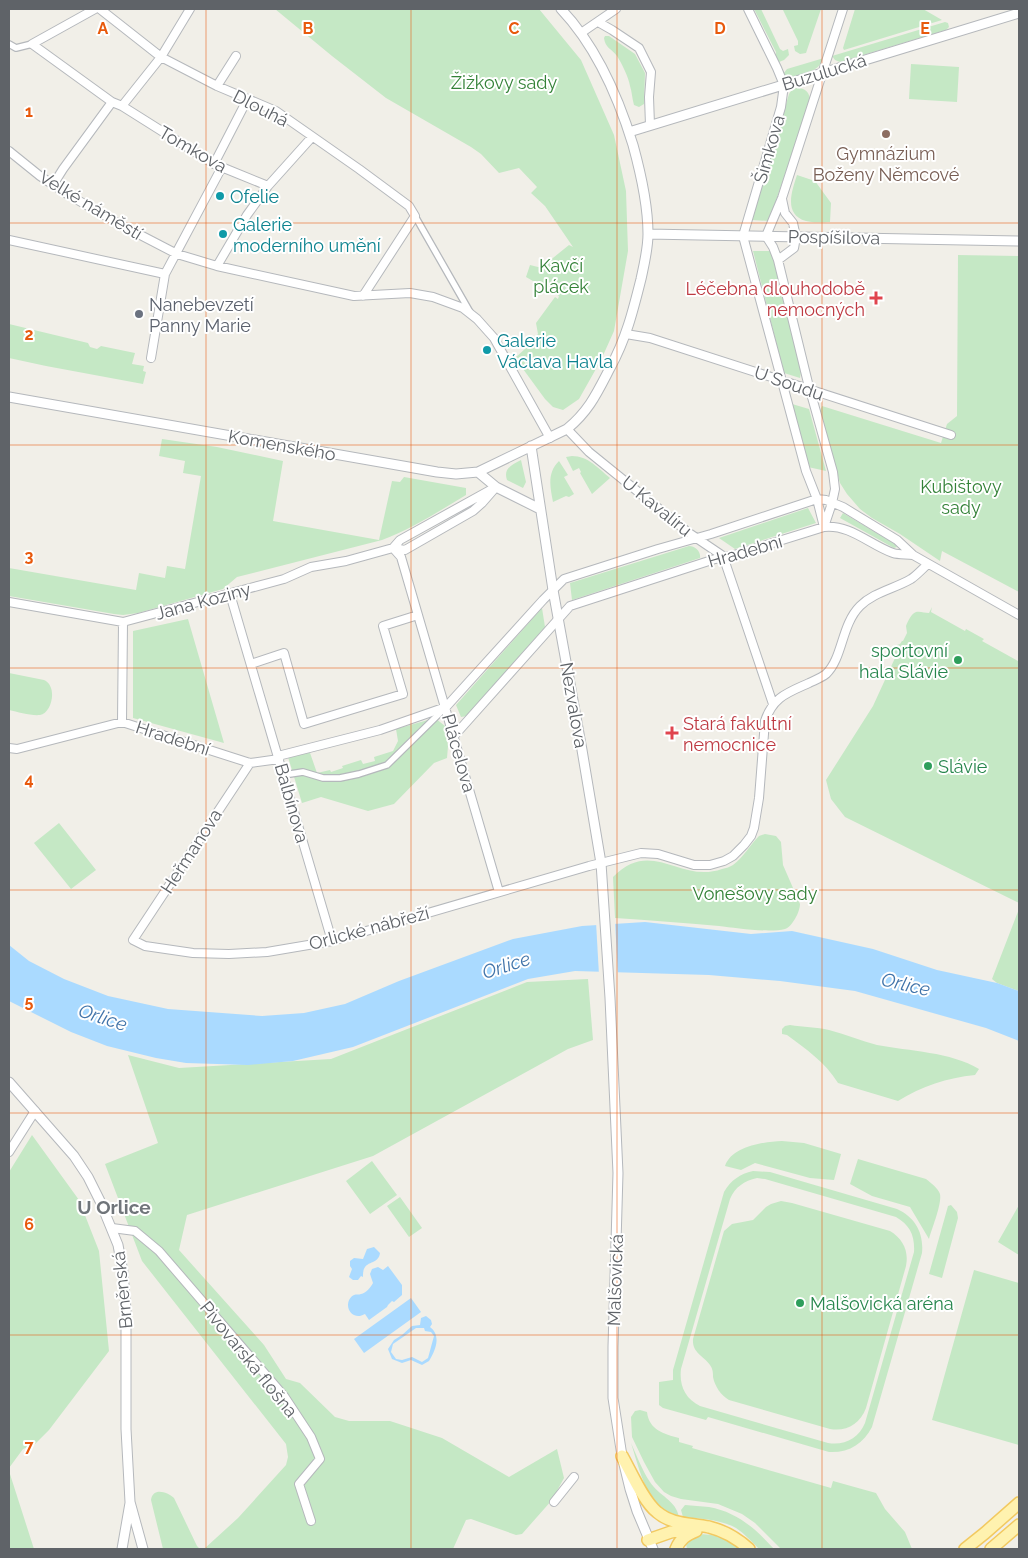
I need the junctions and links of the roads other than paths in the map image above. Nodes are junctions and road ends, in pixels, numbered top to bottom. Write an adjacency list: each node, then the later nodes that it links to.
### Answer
1 (95, 9): 12 (street)
2 (100, 9): 14 (street, Dlouhá)
3 (190, 9): 14 (street)
4 (562, 9): 10 (street, Komenského)
5 (616, 9): 9 (street)
6 (748, 9): 16 (street)
7 (843, 9): 15 (street, Šimkova)
8 (1019, 13): 15 (street, Buzulucká)
9 (598, 22): 10 (street); 21 (street)
10 (581, 33): 22 (street, Komenského)
11 (9, 44): 12 (street)
12 (32, 44): 19 (street)
13 (236, 56): 17 (street)
14 (161, 57): 17 (street, Dlouhá); 20 (street)
15 (822, 73): 16 (street, Buzulucká); 29 (street, Šimkova)
16 (784, 85): 21 (street, Buzulucká); 32 (street, Šimkova)
17 (217, 86): 18 (street, Dlouhá)
18 (247, 100): 23 (street, Dlouhá); 25 (street)
19 (112, 102): 20 (street, Tomkova); 27 (street)
20 (122, 106): 25 (street, Tomkova)
21 (650, 125): 22 (street, Buzulucká)
22 (629, 132): 31 (street, Komenského)
23 (312, 137): 28 (street); 30 (street, Dlouhá)
24 (9, 150): 27 (street, Velké náměstí)
25 (214, 164): 26 (street, Tomkova)
26 (222, 167): 28 (street, Tomkova); 37 (street)
27 (53, 185): 37 (street, Velké náměstí)
28 (268, 186): 39 (street)
29 (782, 198): 33 (street, Šimkova); 34 (street, Šimkova)
30 (415, 216): 41 (street); 42 (street)
31 (648, 234): 32 (street, Pospíšilova); 43 (street, Komenského)
32 (743, 236): 33 (street, Pospíšilova); 45 (street)
33 (766, 236): 34 (street, Pospíšilova); 38 (street)
34 (796, 237): 36 (street, Pospíšilova); 38 (street)
35 (9, 240): 40 (street, Velké náměstí)
36 (1019, 241)
37 (177, 254): 39 (street, Velké náměstí); 40 (street)
38 (778, 260): 46 (street)
39 (217, 266): 41 (street, Velké náměstí)
40 (165, 274): 44 (street)
41 (363, 296): 42 (street, Velké náměstí)
42 (471, 314): 50 (street, Velké náměstí)
43 (626, 334): 45 (street, U Soudu); 48 (street, Komenského)
44 (150, 358)
45 (782, 382): 46 (street, U Soudu); 54 (street)
46 (810, 390): 49 (street, U Soudu); 55 (street)
47 (9, 397): 52 (street, Komenského)
48 (567, 429): 50 (street, Komenského); 58 (street, U Kavalíru)
49 (951, 436)
50 (550, 438): 51 (street, Komenského)
51 (531, 446): 52 (street, Komenského); 56 (street, Nezvalova)
52 (478, 472): 53 (street)
53 (496, 487): 56 (street); 59 (street, Jana Koziny)
54 (816, 499): 55 (street); 57 (street); 58 (street, Hradební)
55 (832, 503): 57 (street); 60 (street)
56 (540, 509): 63 (street, Nezvalova)
57 (824, 527): 60 (street); 61 (street, Hradební)
58 (697, 538): 61 (street, U Kavalíru); 63 (street, Hradební)
59 (393, 548): 64 (street, Jana Koziny); 66 (street, Plácelova)
60 (913, 555): 62 (street)
61 (723, 558): 68 (street, Hradební); 71 (street)
62 (928, 564): 67 (street); 71 (street)
63 (553, 590): 68 (street, Nezvalova); 72 (street, Hradební)
64 (230, 594): 69 (street, Jana Koziny); 70 (street, Balbínova)
65 (9, 602): 69 (street, Jana Koziny)
66 (418, 614): 70 (street); 72 (street, Plácelova)
67 (1019, 615)
68 (558, 619): 74 (street, Hradební); 79 (street, Nezvalova)
69 (123, 622): 73 (street)
70 (251, 664): 76 (street, Balbínova)
71 (773, 704): 79 (street)
72 (446, 708): 74 (street, Plácelova); 76 (street, Hradební); 78 (street, Hradební)
73 (122, 722): 75 (street, Hradební); 77 (street, Hradební)
74 (454, 736): 80 (street, Plácelova)
75 (9, 748)
76 (278, 757): 77 (street, Hradební); 82 (street, Balbínova)
77 (250, 763): 81 (street, Heřmanova)
78 (290, 774)
79 (601, 864): 80 (street, Orlické nábřeží); 83 (street, Nezvalova)
80 (499, 892): 82 (street, Orlické nábřeží)
81 (133, 940): 82 (street, Orlické nábřeží)
82 (332, 942)
83 (610, 998): 88 (street, Malšovická)
84 (9, 1082): 85 (street, Brněnská)
85 (36, 1111): 86 (street); 87 (street, Brněnská)
86 (9, 1152)
87 (112, 1228): 90 (street, Brněnská); 93 (street, Pivovarská flošna)
88 (622, 1456): 95 (main road); 96 (street, Malšovická)
89 (574, 1477): 91 (street)
90 (130, 1502): 97 (street, Brněnská); 98 (street, Brněnská)
91 (554, 1502)
92 (1019, 1503): 101 (main road)
93 (311, 1521)
94 (1019, 1525): 102 (main road)
95 (715, 1529): 96 (main road); 99 (main road); 100 (main road)
96 (651, 1544)
97 (122, 1549)
98 (143, 1549)
99 (676, 1549)
100 (749, 1549)
101 (964, 1549)
102 (991, 1549)

